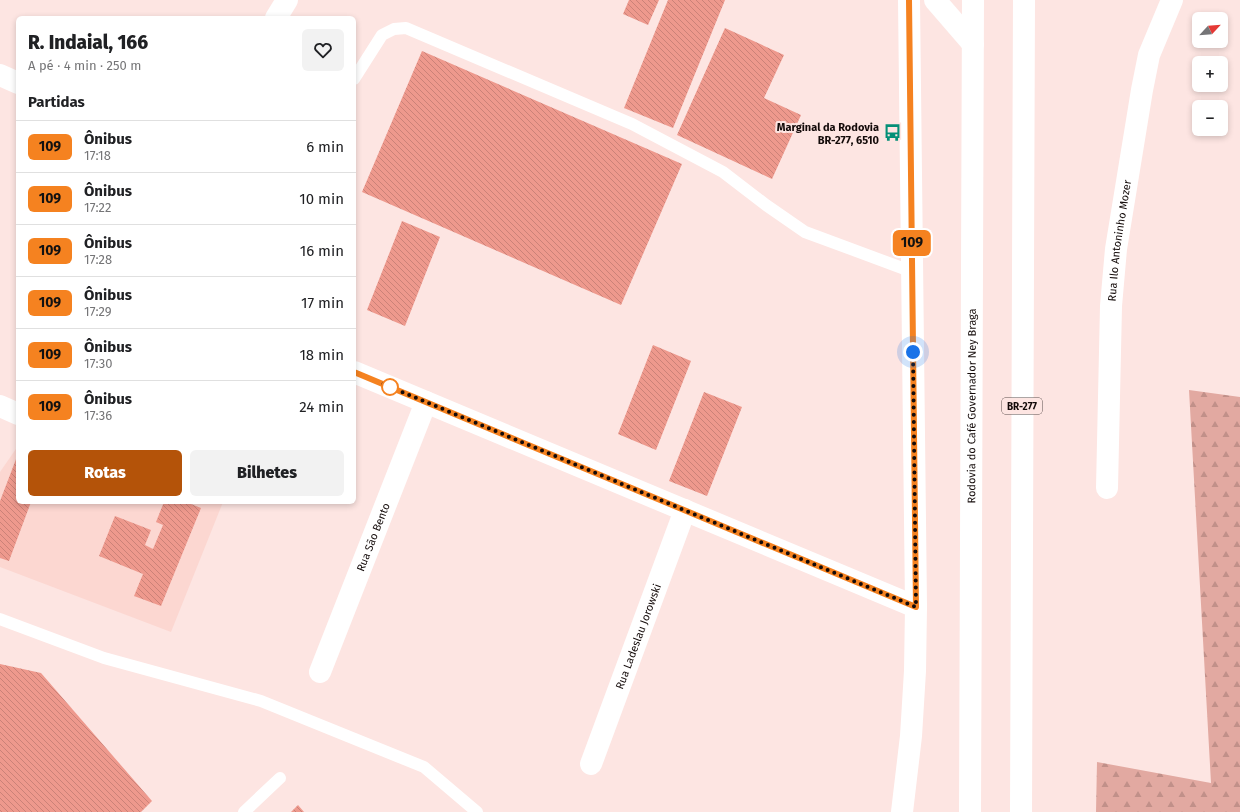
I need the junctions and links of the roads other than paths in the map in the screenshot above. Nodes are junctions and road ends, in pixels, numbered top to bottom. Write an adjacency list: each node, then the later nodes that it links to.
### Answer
1 (287, 0): 7 (main road)
2 (909, 0): 12 (main road)
3 (935, 0): 8 (main road)
4 (973, 0): 8 (main road, Rodovia do Café Governador Ney Braga)
5 (1024, 0): 28 (main road, BR-277)
6 (1172, 0): 17 (main road, Rua Ilo Antoninho Mozer)
7 (277, 16)
8 (973, 44): 27 (main road, Rodovia do Café Governador Ney Braga)
9 (0, 75): 11 (main road)
10 (356, 76): 12 (lane)
11 (16, 82)
12 (913, 272): 19 (main road)
13 (356, 373): 14 (main road)
14 (426, 402): 18 (main road); 21 (main road, Rua São Bento)
15 (0, 406): 16 (main road)
16 (16, 413)
17 (1107, 488)
18 (685, 510): 19 (main road); 22 (main road, Rua Ladeslau Jorowski)
19 (916, 607): 26 (main road)
20 (0, 619): 25 (lane)
21 (320, 672)
22 (591, 764)
23 (280, 778): 24 (lane)
24 (244, 812)
25 (478, 812)
26 (902, 812)
27 (970, 812)
28 (1021, 812)

